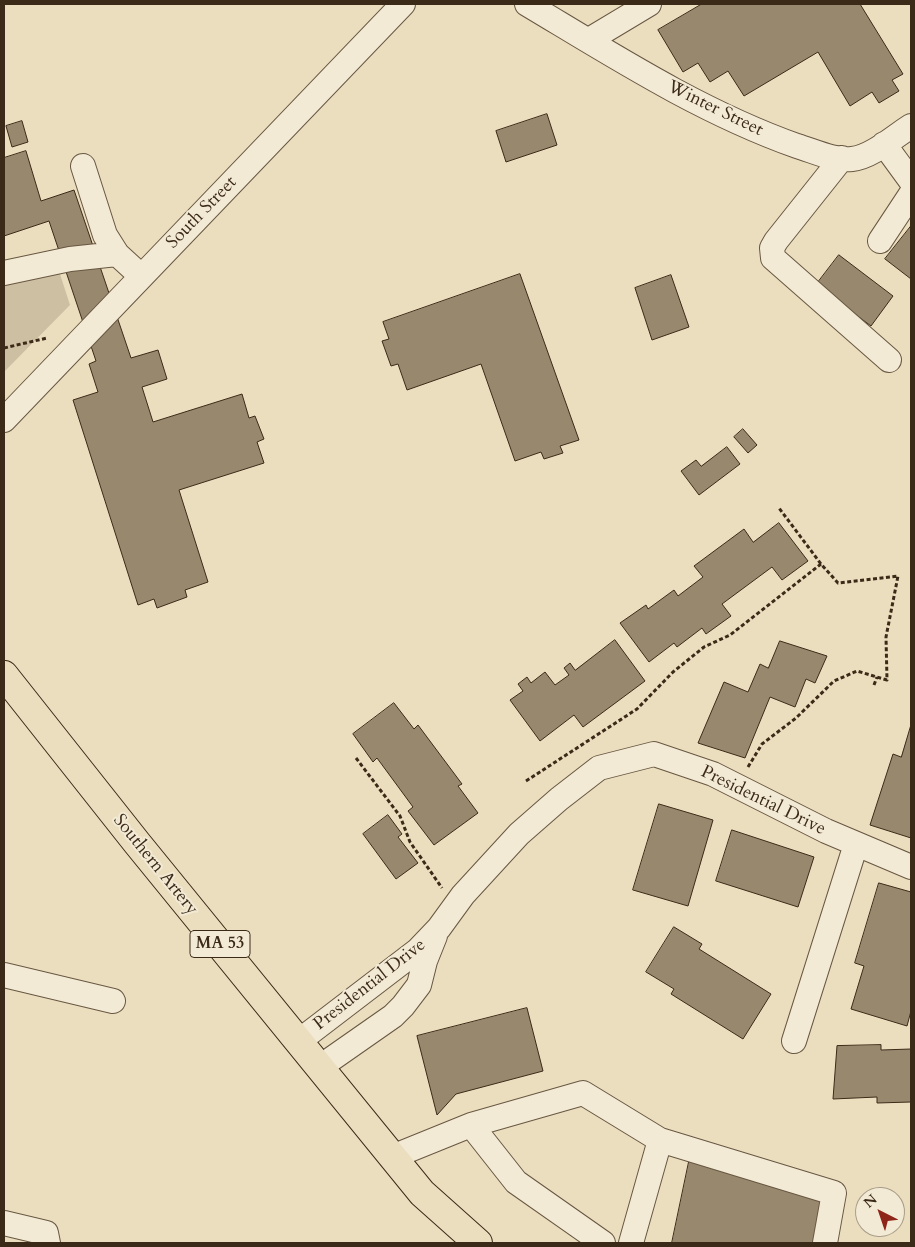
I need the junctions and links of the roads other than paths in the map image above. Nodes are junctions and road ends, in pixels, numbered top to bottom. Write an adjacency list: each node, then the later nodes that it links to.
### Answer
1 (648, 4): 4 (street)
2 (400, 5): 14 (street, South Street)
3 (538, 6): 4 (street, Winter Street)
4 (589, 40): 7 (street, Winter Street)
5 (911, 126): 6 (street, Winter Street)
6 (884, 144): 7 (street, Winter Street); 9 (street)
7 (842, 158): 15 (street)
8 (83, 166): 12 (street)
9 (911, 181)
10 (911, 194): 11 (street)
11 (880, 241)
12 (117, 254): 13 (street); 14 (street)
13 (4, 273)
14 (141, 276): 16 (street, South Street)
15 (889, 360)
16 (4, 420)
17 (4, 676): 23 (main road, Southern Artery / MA 53)
18 (856, 844): 19 (street, Presidential Drive); 20 (street, Presidential Drive); 24 (street)
19 (911, 867)
20 (439, 928): 23 (street, Presidential Drive); 25 (street, Presidential Drive)
21 (4, 975): 22 (street)
22 (113, 1000)
23 (299, 1041): 25 (main road, Southern Artery / MA 53)
24 (794, 1041)
25 (320, 1067): 28 (main road, Southern Artery / MA 53)
26 (471, 1125): 27 (street); 28 (street); 34 (street)
27 (660, 1140): 35 (street); 36 (street)
28 (392, 1157): 29 (main road, Southern Artery / MA 53)
29 (422, 1193): 31 (main road, Southern Artery / MA 53); 33 (main road, Southern Artery / MA 53)
30 (4, 1223): 32 (street)
31 (448, 1241)
32 (48, 1243)
33 (478, 1243)
34 (603, 1243)
35 (631, 1243)
36 (825, 1243)

